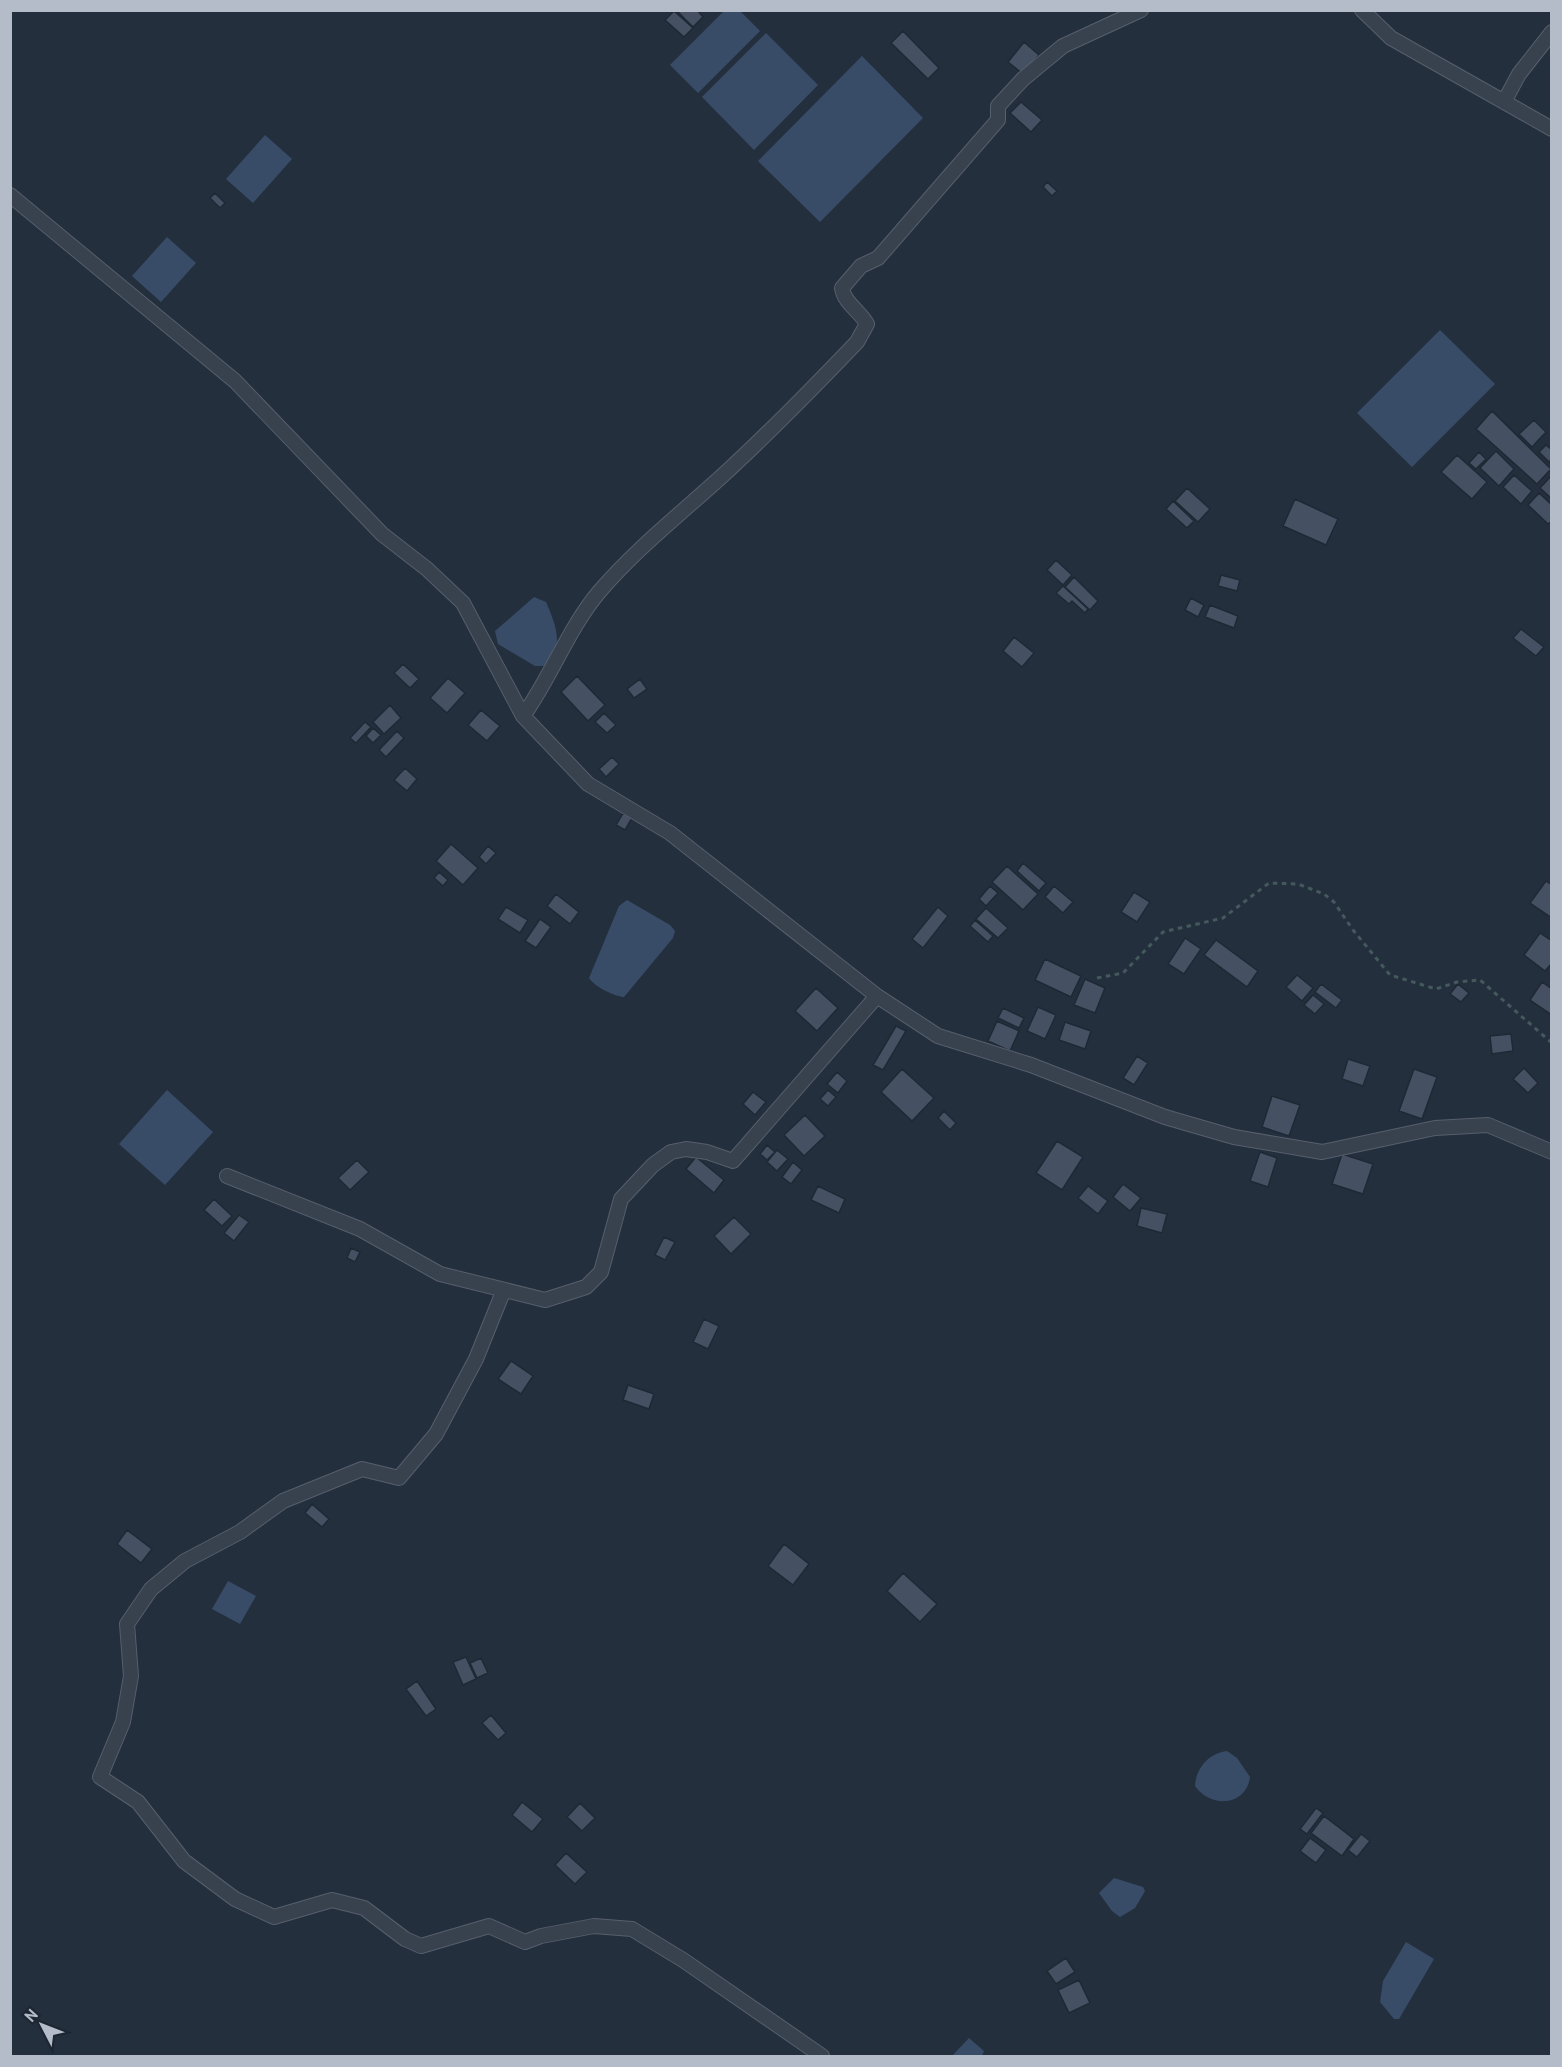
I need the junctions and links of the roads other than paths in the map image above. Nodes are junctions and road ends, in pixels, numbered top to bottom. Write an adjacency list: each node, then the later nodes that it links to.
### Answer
1 (1141, 10): 7 (street)
2 (1362, 10): 4 (street)
3 (1551, 32): 4 (street)
4 (1504, 102): 5 (street)
5 (1551, 129)
6 (10, 195): 7 (street)
7 (523, 716): 8 (street)
8 (877, 996): 9 (street); 11 (street)
9 (1551, 1152)
10 (227, 1176): 11 (street)
11 (503, 1292): 12 (street)
12 (822, 2056)

